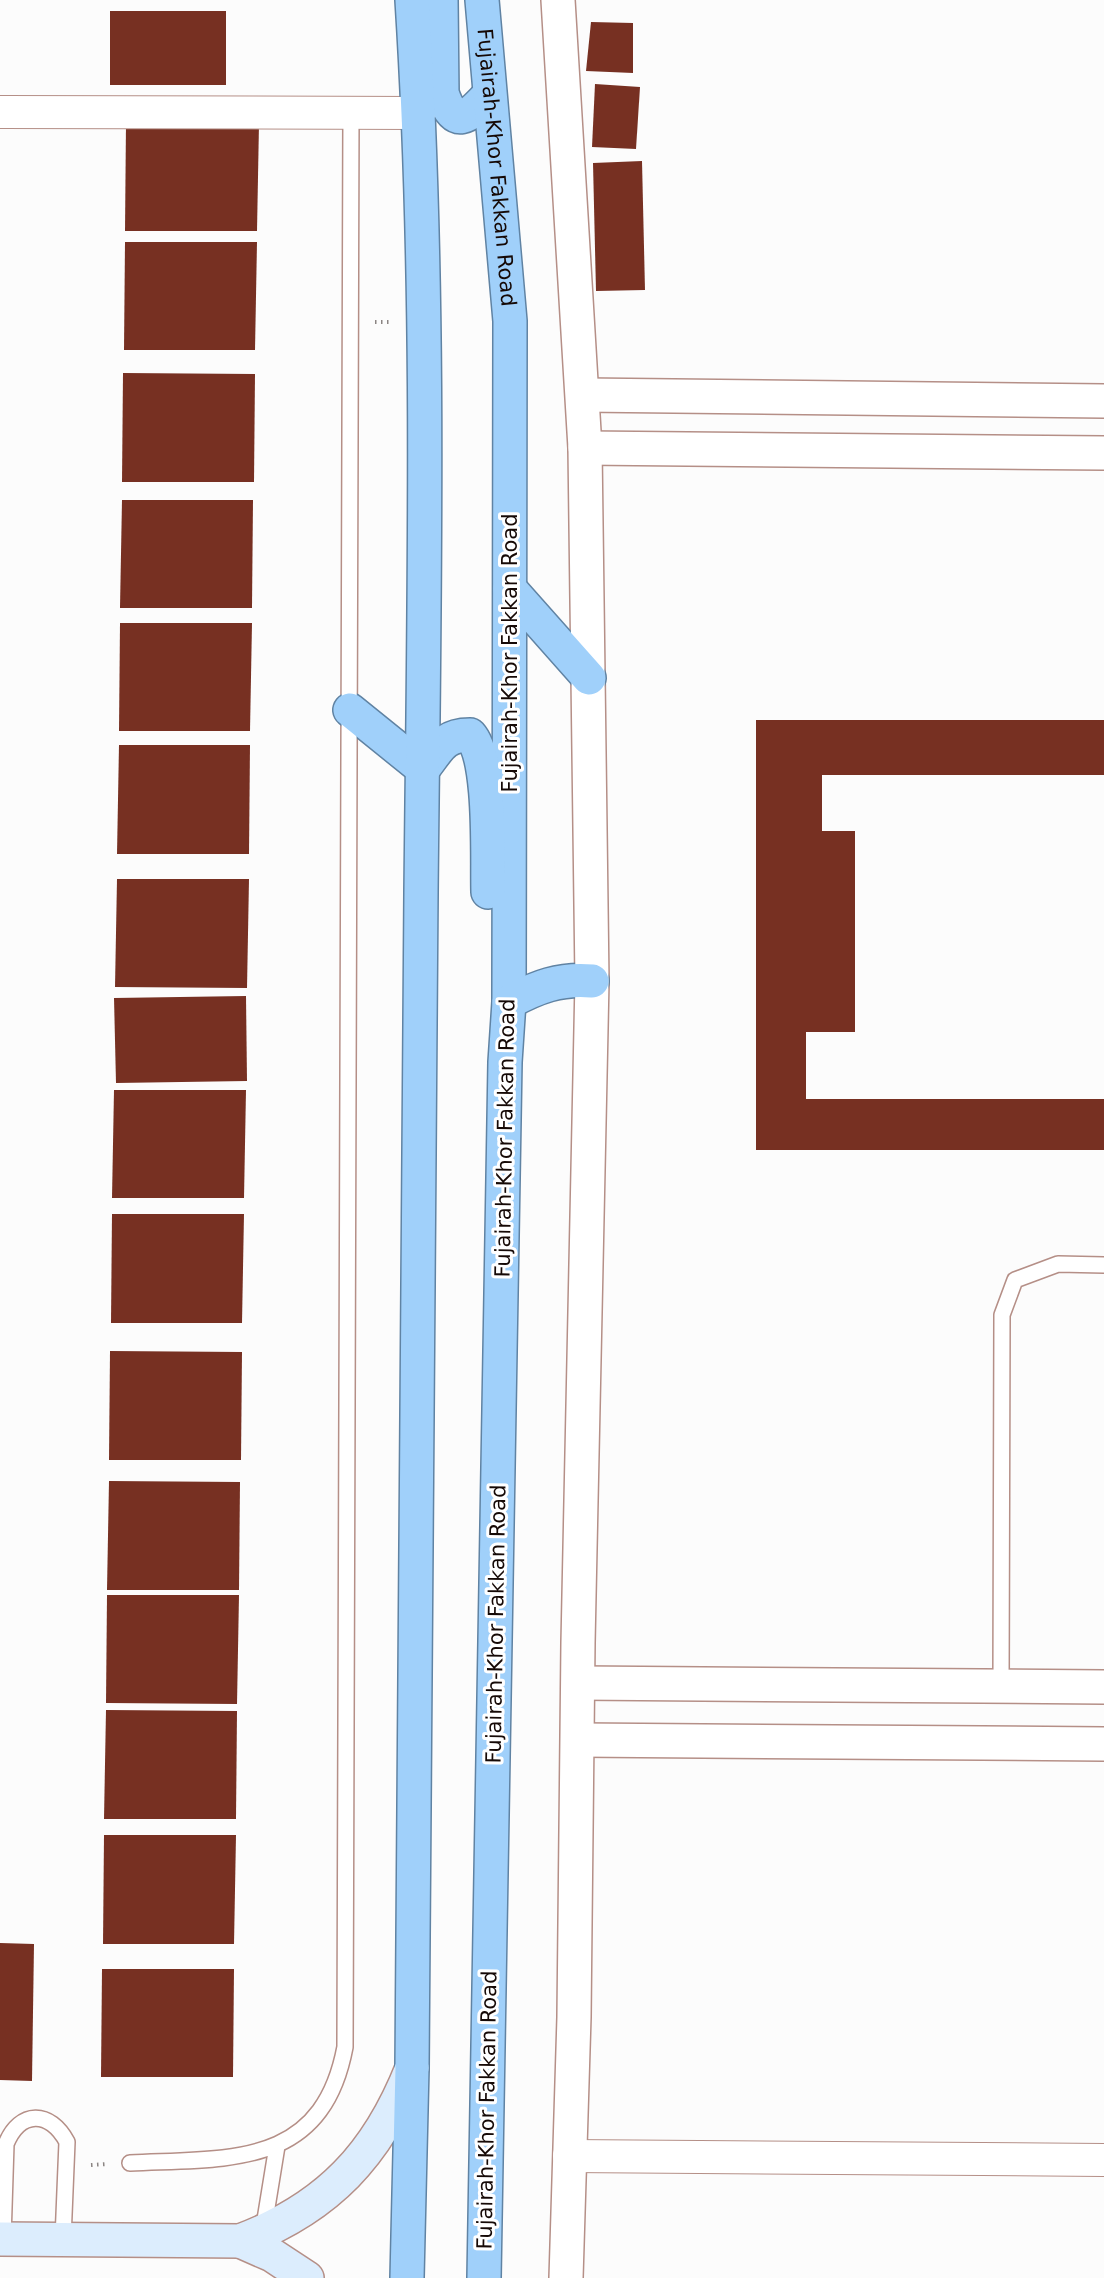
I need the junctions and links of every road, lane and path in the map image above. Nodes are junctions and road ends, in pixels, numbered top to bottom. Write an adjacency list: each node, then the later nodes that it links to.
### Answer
1 (412, 0): 8 (highway)
2 (441, 0): 5 (highway)
3 (482, 0): 5 (highway, Fujairah-Khor Fakkan Road)
4 (558, 0): 9 (street)
5 (489, 95): 13 (highway, Fujairah-Khor Fakkan Road)
6 (0, 112): 7 (street)
7 (351, 113): 8 (street); 15 (lane)
8 (419, 113): 16 (highway)
9 (583, 395): 10 (street); 11 (street)
10 (1104, 401)
11 (585, 448): 12 (street); 14 (street)
12 (1104, 453)
13 (510, 589): 14 (highway); 18 (highway, Fujairah-Khor Fakkan Road)
14 (589, 678): 17 (street)
15 (350, 710): 16 (highway); 27 (lane)
16 (423, 769): 19 (highway); 26 (highway)
17 (592, 981): 18 (highway); 21 (street)
18 (509, 1002): 19 (highway, Fujairah-Khor Fakkan Road)
19 (505, 1062): 37 (highway, Fujairah-Khor Fakkan Road)
20 (1104, 1265): 22 (lane)
21 (579, 1683): 22 (street); 24 (street)
22 (1000, 1686): 23 (street)
23 (1104, 1687)
24 (579, 1740): 25 (street); 28 (street)
25 (1104, 1744)
26 (412, 2068): 32 (main road); 36 (highway)
27 (277, 2146): 30 (lane); 32 (lane)
28 (569, 2156): 29 (street); 38 (street)
29 (1104, 2160)
30 (130, 2163): 31 (path)
31 (66, 2167): 33 (lane); 34 (lane)
32 (252, 2236): 34 (main road); 35 (main road)
33 (2, 2239): 34 (main road)
34 (63, 2239)
35 (307, 2278)
36 (407, 2278)
37 (484, 2278)
38 (566, 2278)

